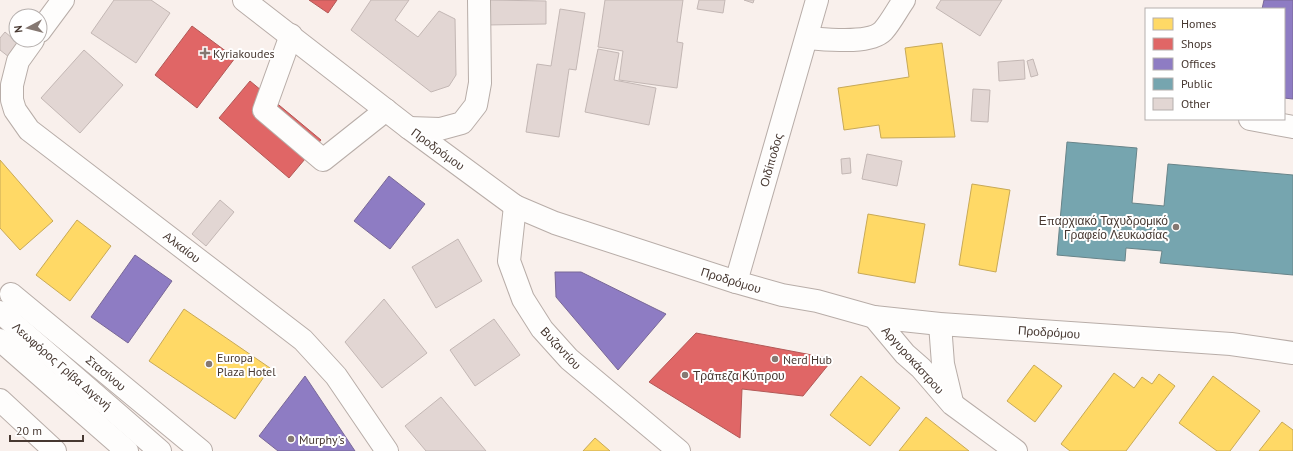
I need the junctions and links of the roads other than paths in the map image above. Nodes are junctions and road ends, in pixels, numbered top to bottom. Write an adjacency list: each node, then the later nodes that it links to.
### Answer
1 (62, 0): 6 (main road)
2 (244, 0): 7 (main road, Προδρόμου)
3 (479, 0): 13 (main road)
4 (817, 0): 8 (main road, Οιδίποδος)
5 (904, 0): 8 (main road)
6 (48, 20)
7 (291, 35): 10 (main road, Προδρόμου); 10 (main road)
8 (807, 38): 15 (main road, Οιδίποδος)
9 (27, 48): 27 (main road, Αλκαίου)
10 (386, 110): 13 (main road, Προδρόμου)
11 (1255, 120): 12 (main road)
12 (1293, 127)
13 (409, 128): 14 (main road, Προδρόμου)
14 (515, 206): 15 (main road, Προδρόμου); 28 (main road, Βυζαντίου)
15 (736, 282): 17 (main road, Προδρόμου)
16 (5, 303): 25 (main road, Λεωφόρος Γρίβα Διγενή); 26 (main road, Στασίνου)
17 (874, 317): 18 (main road, Προδρόμου); 22 (main road, Αργυροκάστρου)
18 (940, 324): 20 (main road, Προδρόμου); 22 (main road, Αργυροκάστρου)
19 (0, 340): 24 (main road, Λεωφόρος Γρίβα Διγενή)
20 (1293, 353)
21 (0, 400): 23 (main road)
22 (952, 404): 29 (main road, Αργυροκάστρου)
23 (55, 451)
24 (126, 451)
25 (160, 451)
26 (201, 451)
27 (387, 451)
28 (679, 451)
29 (1016, 451)

